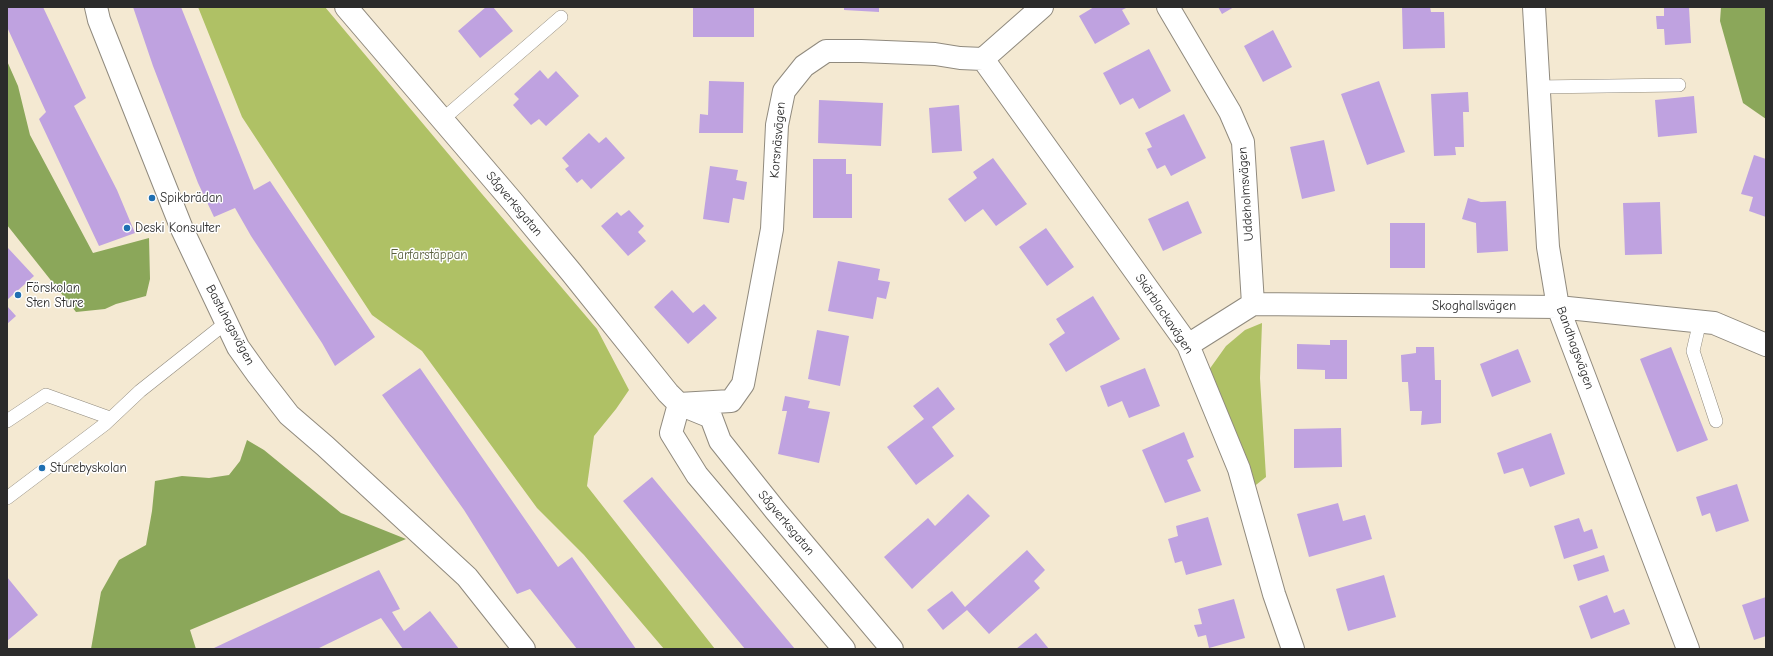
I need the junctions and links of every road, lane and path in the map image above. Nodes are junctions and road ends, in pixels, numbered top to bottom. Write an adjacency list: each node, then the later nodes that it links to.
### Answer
1 (96, 7): 14 (street, Bastuhagsvägen)
2 (346, 7): 10 (street, Sågverksgatan)
3 (1042, 7): 7 (street)
4 (1168, 7): 11 (street, Uddeholmsvägen)
5 (1534, 7): 9 (street, Bandhagsvägen)
6 (562, 17): 10 (lane)
7 (983, 58): 15 (street, Skärblackavägen); 17 (street, Korsnäsvägen)
8 (1678, 85): 9 (lane)
9 (1537, 87): 12 (street, Bandhagsvägen)
10 (443, 119): 17 (street, Sågverksgatan)
11 (1253, 304): 12 (street, Skoghallsvägen); 15 (street)
12 (1558, 307): 13 (street, Skoghallsvägen); 26 (street, Bandhagsvägen)
13 (1700, 321): 16 (street, Skoghallsvägen); 20 (lane)
14 (227, 322): 18 (lane); 22 (street, Bastuhagsvägen)
15 (1188, 345): 25 (street, Skärblackavägen)
16 (1766, 345)
17 (679, 404): 23 (street); 24 (street, Sågverksgatan)
18 (110, 418): 19 (lane); 21 (lane)
19 (7, 421)
20 (1716, 421)
21 (7, 498)
22 (524, 649)
23 (844, 649)
24 (892, 649)
25 (1293, 649)
26 (1688, 649)

